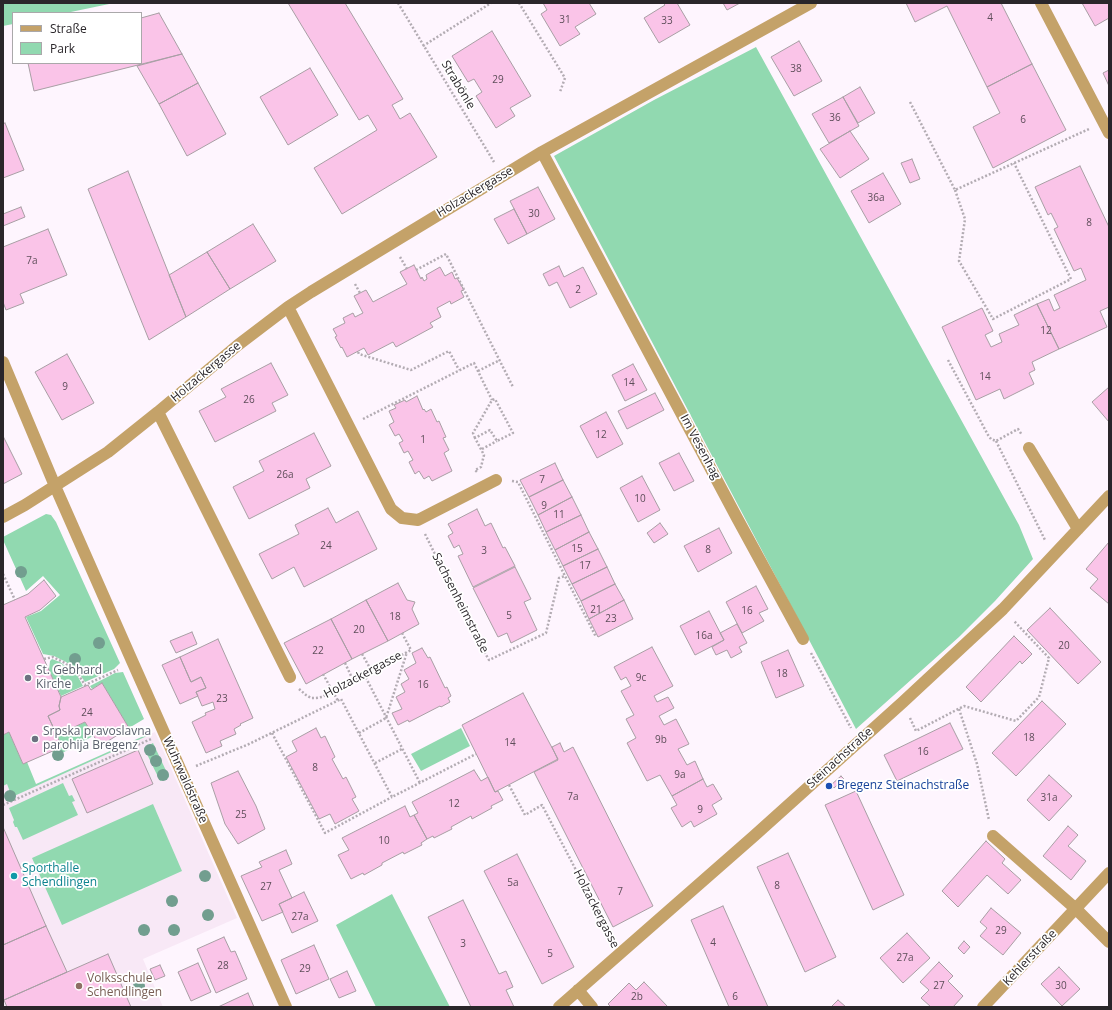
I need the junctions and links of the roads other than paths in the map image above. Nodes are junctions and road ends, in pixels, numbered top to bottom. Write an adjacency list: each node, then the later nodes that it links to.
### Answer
1 (811, 3): 4 (street, Holzackergasse)
2 (1041, 3): 3 (street)
3 (1106, 128)
4 (542, 152): 5 (street, Holzackergasse); 14 (street, Im Vesenhag)
5 (288, 307): 7 (street, Holzackergasse); 9 (street)
6 (3, 362): 10 (street, Wuhrwaldstraße)
7 (158, 412): 10 (street, Holzackergasse); 15 (street)
8 (1029, 448): 13 (street)
9 (496, 480)
10 (55, 486): 12 (street, Holzackergasse); 21 (street, Wuhrwaldstraße)
11 (1109, 496): 13 (street, Steinachstraße)
12 (3, 517)
13 (1078, 529): 20 (street, Steinachstraße)
14 (803, 639)
15 (290, 677)
16 (993, 836): 18 (street)
17 (1109, 873): 18 (street, Kehlerstraße)
18 (1076, 909): 19 (street); 24 (street, Kehlerstraße)
19 (1109, 942)
20 (578, 990): 22 (street, Steinachstraße); 23 (street)
21 (286, 1007)
22 (559, 1007)
23 (592, 1007)
24 (983, 1007)

